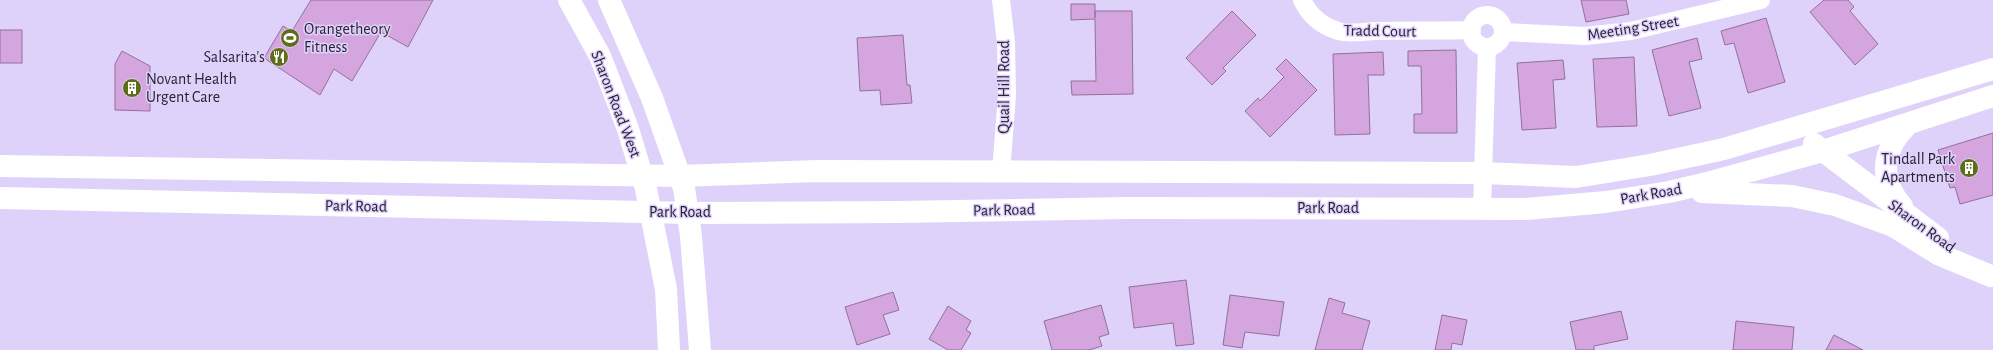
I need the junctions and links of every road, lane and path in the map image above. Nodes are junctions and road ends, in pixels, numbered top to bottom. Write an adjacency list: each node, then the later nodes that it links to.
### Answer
1 (569, 0): 18 (main road, Sharon Road West)
2 (608, 0): 19 (main road, Sharon Road West)
3 (1001, 0): 16 (street, Quail Hill Road)
4 (1302, 0): 7 (street, Tradd Court)
5 (1761, 0): 8 (street, Meeting Street)
6 (1488, 8): 7 (street); 8 (street)
7 (1472, 30): 9 (street)
8 (1503, 32): 9 (street)
9 (1487, 47): 17 (street)
10 (1993, 69): 13 (main road, Park Road)
11 (1993, 96): 12 (main road, Park Road)
12 (1907, 125): 14 (main road, Park Road); 25 (main road)
13 (1794, 129): 14 (main road, Sharon Road); 17 (main road, Park Road)
14 (1823, 151): 20 (main road, Park Road); 25 (main road, Sharon Road)
15 (0, 166): 18 (main road, Park Road)
16 (1001, 173): 17 (main road, Park Road); 19 (main road, Park Road)
17 (1483, 174): 22 (street)
18 (642, 175): 19 (main road, Park Road); 23 (main road, Sharon Road West)
19 (680, 176): 24 (main road, Sharon Road West)
20 (1669, 192): 22 (main road, Park Road); 26 (main road)
21 (0, 198): 23 (main road, Park Road)
22 (1482, 209): 24 (main road, Park Road)
23 (651, 212): 24 (main road, Park Road); 27 (main road, Sharon Road West)
24 (688, 213): 28 (main road, Sharon Road West)
25 (1916, 222): 26 (main road, Sharon Road)
26 (1992, 277)
27 (669, 350)
28 (700, 350)

